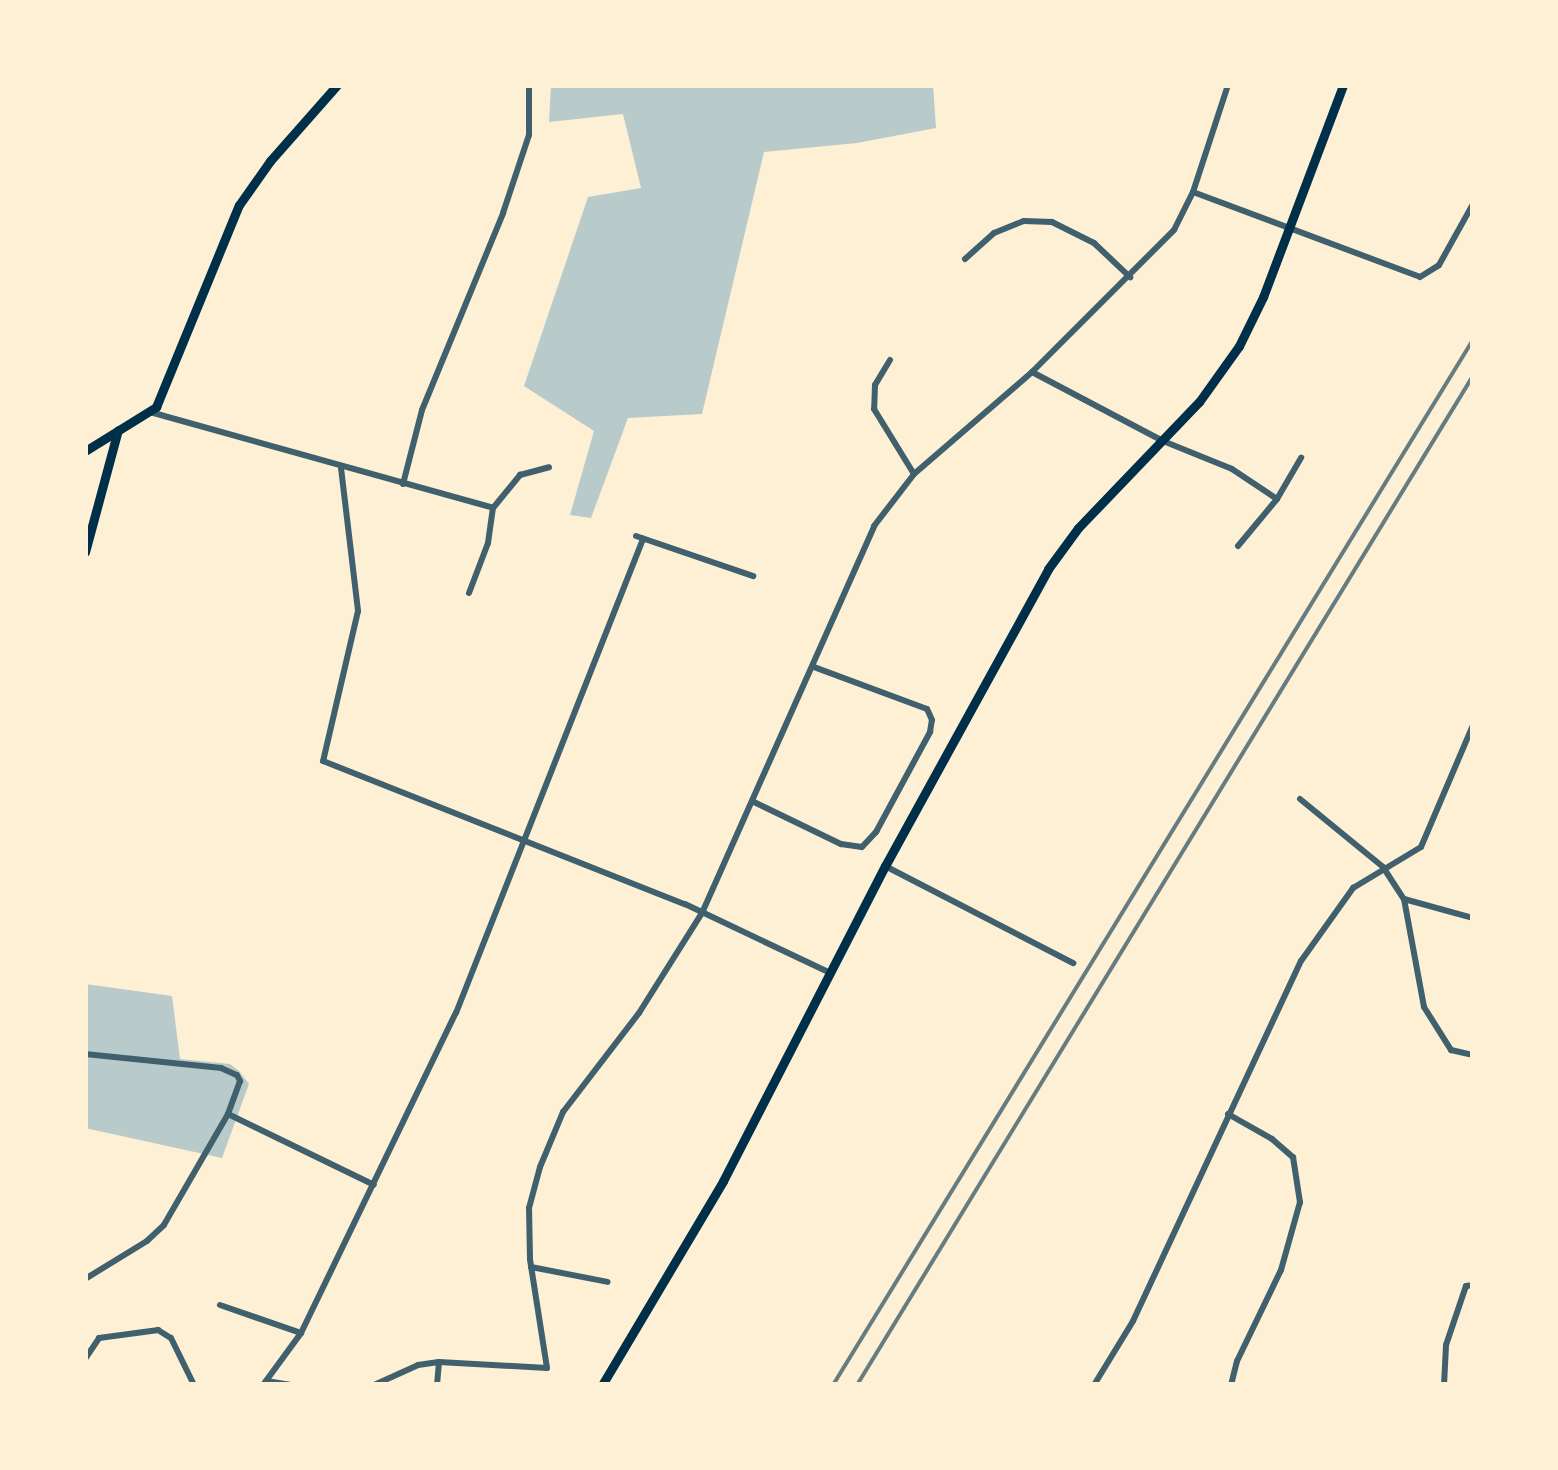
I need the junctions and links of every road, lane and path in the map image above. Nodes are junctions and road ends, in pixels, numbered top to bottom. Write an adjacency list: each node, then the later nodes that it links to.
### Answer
1 (337, 85): 12 (main road)
2 (529, 85): 20 (street)
3 (1228, 85): 5 (street)
4 (1343, 85): 7 (main road)
5 (1193, 192): 7 (street); 9 (street)
6 (1473, 204): 7 (street)
7 (1289, 226): 14 (main road)
8 (965, 258): 9 (street)
9 (1130, 276): 11 (street)
10 (890, 360): 19 (street)
11 (1032, 372): 14 (street); 19 (street)
12 (150, 412): 13 (main road); 18 (street)
13 (118, 430): 15 (main road); 24 (main road)
14 (1163, 440): 21 (street); 32 (main road)
15 (85, 451)
16 (1301, 458): 21 (street)
17 (549, 467): 22 (street)
18 (342, 468): 20 (street); 31 (street)
19 (914, 474): 27 (street)
20 (403, 484): 22 (street)
21 (1277, 499): 23 (street)
22 (493, 508): 26 (street)
23 (1238, 546)
24 (85, 552)
25 (753, 576): 31 (street)
26 (469, 594)
27 (814, 667): 30 (street); 30 (street)
28 (1473, 726): 33 (street)
29 (1300, 799): 33 (street)
30 (754, 802): 35 (street)
31 (525, 838): 35 (street); 43 (street)
32 (885, 866): 37 (street); 38 (main road)
33 (1383, 867): 34 (street); 42 (street)
34 (1404, 899): 36 (street); 40 (street)
35 (702, 913): 38 (street); 44 (street)
36 (1473, 918)
37 (1073, 963)
38 (830, 973): 57 (main road)
39 (85, 1054): 41 (street)
40 (1473, 1055)
41 (228, 1114): 43 (street); 45 (street)
42 (1228, 1114): 58 (street); 59 (street)
43 (374, 1185): 49 (street)
44 (531, 1267): 46 (street); 51 (street)
45 (85, 1279)
46 (608, 1282)
47 (1469, 1286): 60 (street)
48 (220, 1305): 49 (street)
49 (301, 1334): 52 (street)
50 (85, 1359): 53 (street)
51 (439, 1362): 55 (street); 56 (street)
52 (265, 1383): 54 (street)
53 (194, 1385)
54 (290, 1385)
55 (374, 1385)
56 (438, 1385)
57 (602, 1385)
58 (1094, 1385)
59 (1231, 1385)
60 (1444, 1385)

